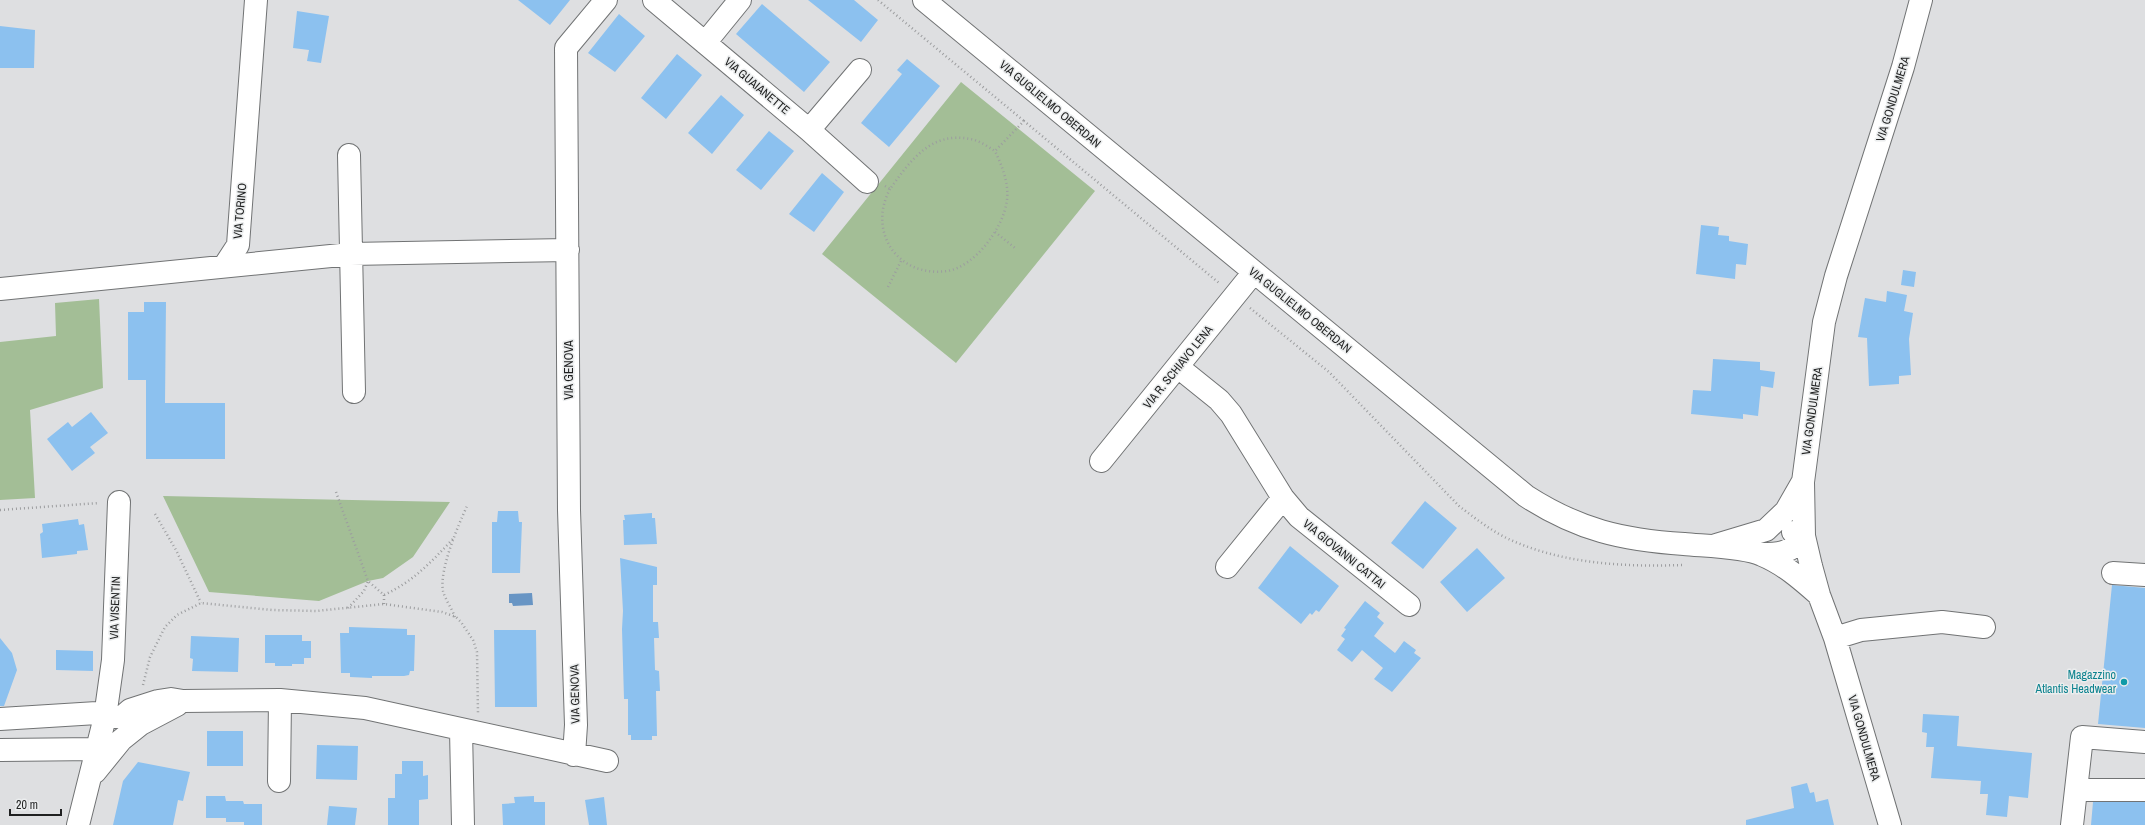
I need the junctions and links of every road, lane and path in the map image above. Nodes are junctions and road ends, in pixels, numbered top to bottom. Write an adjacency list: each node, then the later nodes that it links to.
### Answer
1 (256, 0): 21 (street, VIA TORINO)
2 (606, 0): 18 (street, VIA GENOVA)
3 (654, 0): 8 (street, VIA GUAIANETTE)
4 (740, 0): 8 (street)
5 (878, 0): 10 (path)
6 (924, 0): 22 (street, VIA GUGLIELMO OBERDAN)
7 (1921, 0): 29 (street, VIA GONDULMERA)
8 (705, 43): 11 (street, VIA GUAIANETTE)
9 (860, 70): 11 (street)
10 (1024, 121): 12 (path); 25 (path)
11 (809, 130): 14 (street, VIA GUAIANETTE)
12 (995, 151): 15 (path); 16 (path)
13 (348, 155): 19 (street)
14 (867, 182): 15 (path)
15 (890, 189): 20 (path)
16 (995, 232): 17 (path); 20 (path)
17 (1015, 248)
18 (568, 250): 19 (street); 64 (street, VIA GENOVA)
19 (351, 254): 21 (street); 27 (street)
20 (901, 261): 23 (path)
21 (225, 265): 24 (street)
22 (1254, 272): 25 (street, VIA R. SCHIAVO LENA); 39 (street, VIA GUGLIELMO OBERDAN)
23 (888, 287)
24 (0, 289)
25 (1236, 296): 26 (street, VIA R. SCHIAVO LENA); 41 (path)
26 (1178, 367): 28 (street, VIA R. SCHIAVO LENA); 31 (street, VIA GIOVANNI CATTAI)
27 (354, 392)
28 (1101, 461)
29 (1803, 482): 36 (street, VIA GUGLIELMO OBERDAN); 37 (street, VIA GONDULMERA)
30 (336, 492): 45 (path)
31 (1283, 498): 42 (street); 50 (street, VIA GIOVANNI CATTAI)
32 (113, 503): 34 (path); 57 (street, VIA VISENTIN)
33 (467, 506): 38 (path)
34 (0, 510)
35 (155, 514): 48 (path)
36 (1772, 524): 37 (street); 39 (street, VIA GUGLIELMO OBERDAN)
37 (1804, 536): 40 (street, VIA GUGLIELMO OBERDAN); 47 (street, VIA GONDULMERA)
38 (453, 539): 46 (path); 52 (path)
39 (1711, 546): 40 (street, VIA GUGLIELMO OBERDAN)
40 (1762, 554): 47 (street, VIA GUGLIELMO OBERDAN)
41 (1688, 565)
42 (1228, 568)
43 (2113, 573): 44 (street)
44 (2145, 575)
45 (368, 581): 46 (path); 51 (path)
46 (384, 595): 49 (path)
47 (1819, 595): 54 (street, VIA GONDULMERA)
48 (201, 603): 51 (path); 55 (path)
49 (384, 604): 51 (path); 52 (path)
50 (1409, 605)
51 (348, 608)
52 (456, 617): 60 (path)
53 (1922, 624): 54 (street)
54 (1835, 638): 72 (street, VIA GONDULMERA)
55 (141, 691)
56 (280, 700): 58 (street); 60 (street); 67 (street)
57 (106, 711): 58 (street); 59 (street); 62 (street, VIA VISENTIN)
58 (135, 717): 66 (street)
59 (0, 718)
60 (470, 732): 64 (street); 71 (street)
61 (2145, 742): 68 (street)
62 (97, 749): 63 (street); 66 (street, VIA VISENTIN)
63 (0, 750)
64 (574, 755): 65 (street)
65 (607, 761)
66 (90, 777): 70 (street, VIA VISENTIN)
67 (278, 781)
68 (2076, 790): 69 (street); 73 (street)
69 (2145, 790)
70 (78, 825)
71 (463, 825)
72 (1890, 825)
73 (2072, 825)

